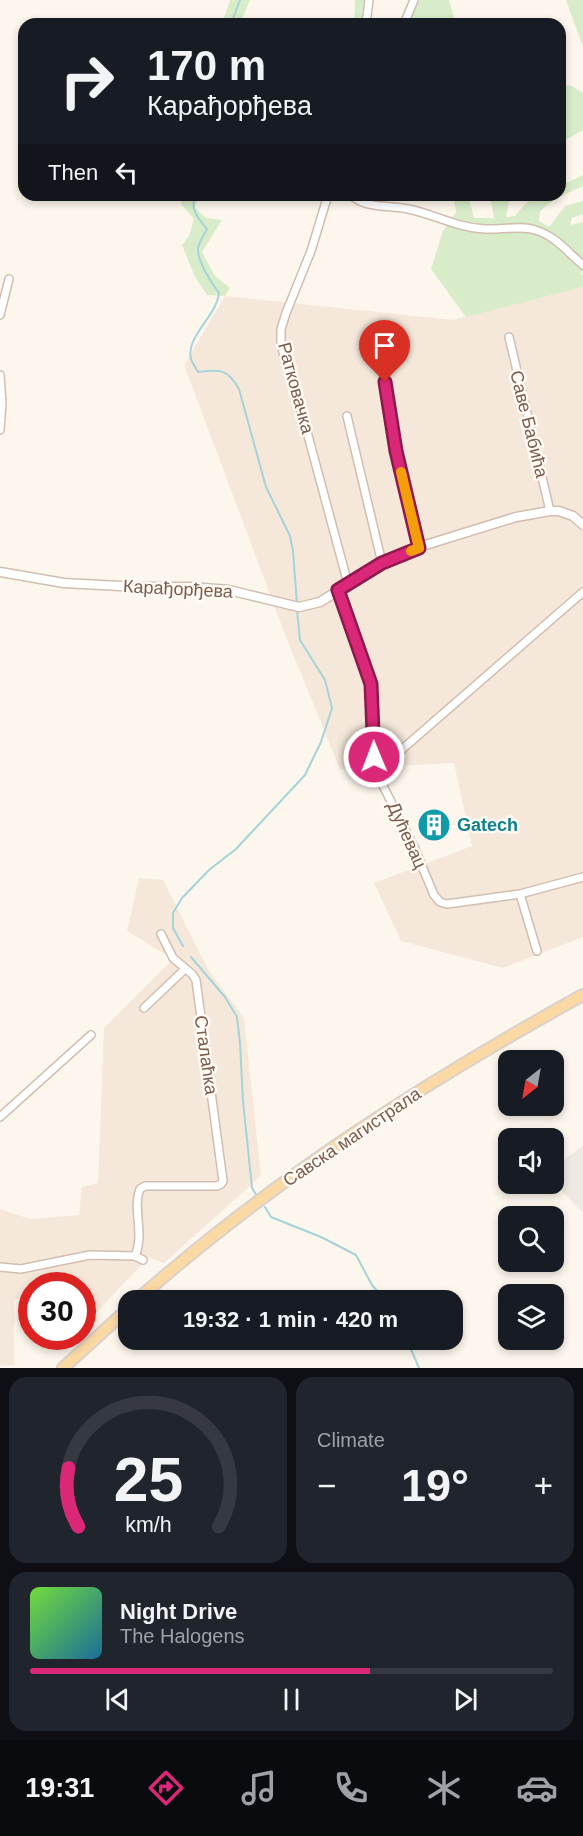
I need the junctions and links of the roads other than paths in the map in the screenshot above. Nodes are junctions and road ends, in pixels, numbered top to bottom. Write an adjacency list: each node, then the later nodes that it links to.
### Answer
1 (369, 0): 3 (street)
2 (414, 0): 4 (street)
3 (367, 18)
4 (406, 18)
5 (326, 201): 20 (street, Ратковачка)
6 (359, 201): 7 (street)
7 (583, 266)
8 (9, 279): 9 (street)
9 (0, 315)
10 (509, 337): 15 (street, Саве Бабића)
11 (381, 360): 17 (street)
12 (0, 375): 14 (street)
13 (347, 416): 18 (street)
14 (0, 429)
15 (550, 511): 16 (street, Карађорђева); 17 (street, Карађорђева)
16 (583, 525)
17 (419, 548): 18 (street, Карађорђева)
18 (382, 563): 20 (street, Карађорђева)
19 (0, 572): 21 (street, Карађорђева)
20 (348, 584): 21 (street, Карађорђева)
21 (338, 590): 23 (street, Дућевац)
22 (583, 592): 23 (street)
23 (376, 772): 25 (street, Дућевац)
24 (583, 877): 25 (street, Дућевац)
25 (520, 894): 27 (street)
26 (161, 934): 28 (street, Сталаћка)
27 (537, 951)
28 (185, 969): 30 (street); 33 (street, Сталаћка)
29 (583, 995): 36 (main road, Савска магистрала)
30 (144, 1008)
31 (91, 1035): 32 (street)
32 (0, 1117)
33 (135, 1256): 34 (street); 35 (street)
34 (143, 1260)
35 (0, 1267)
36 (148, 1290)
37 (118, 1318): 38 (main road)
38 (63, 1368)

